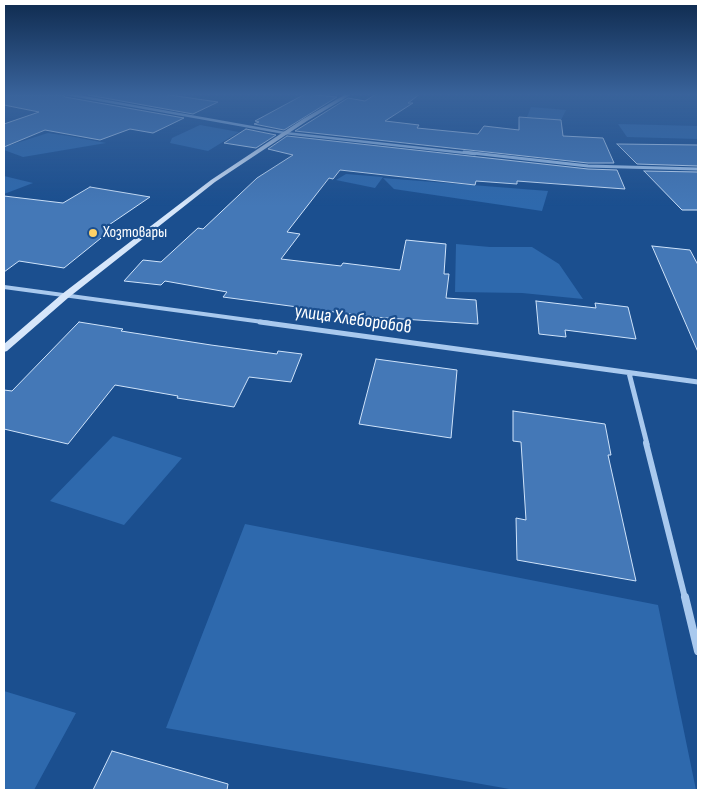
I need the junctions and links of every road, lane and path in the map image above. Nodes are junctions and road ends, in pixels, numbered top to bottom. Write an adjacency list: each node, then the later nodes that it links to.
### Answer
1 (274, 131): 3 (street)
2 (288, 131): 3 (street)
3 (285, 133): 4 (street); 6 (street)
4 (698, 169)
5 (4, 287): 6 (street, улица Хлеборобов)
6 (65, 296): 7 (street); 8 (street, улица Хлеборобов)
7 (4, 349)
8 (629, 373): 9 (street, улица Хлеборобов); 10 (street)
9 (698, 382)
10 (698, 651)

